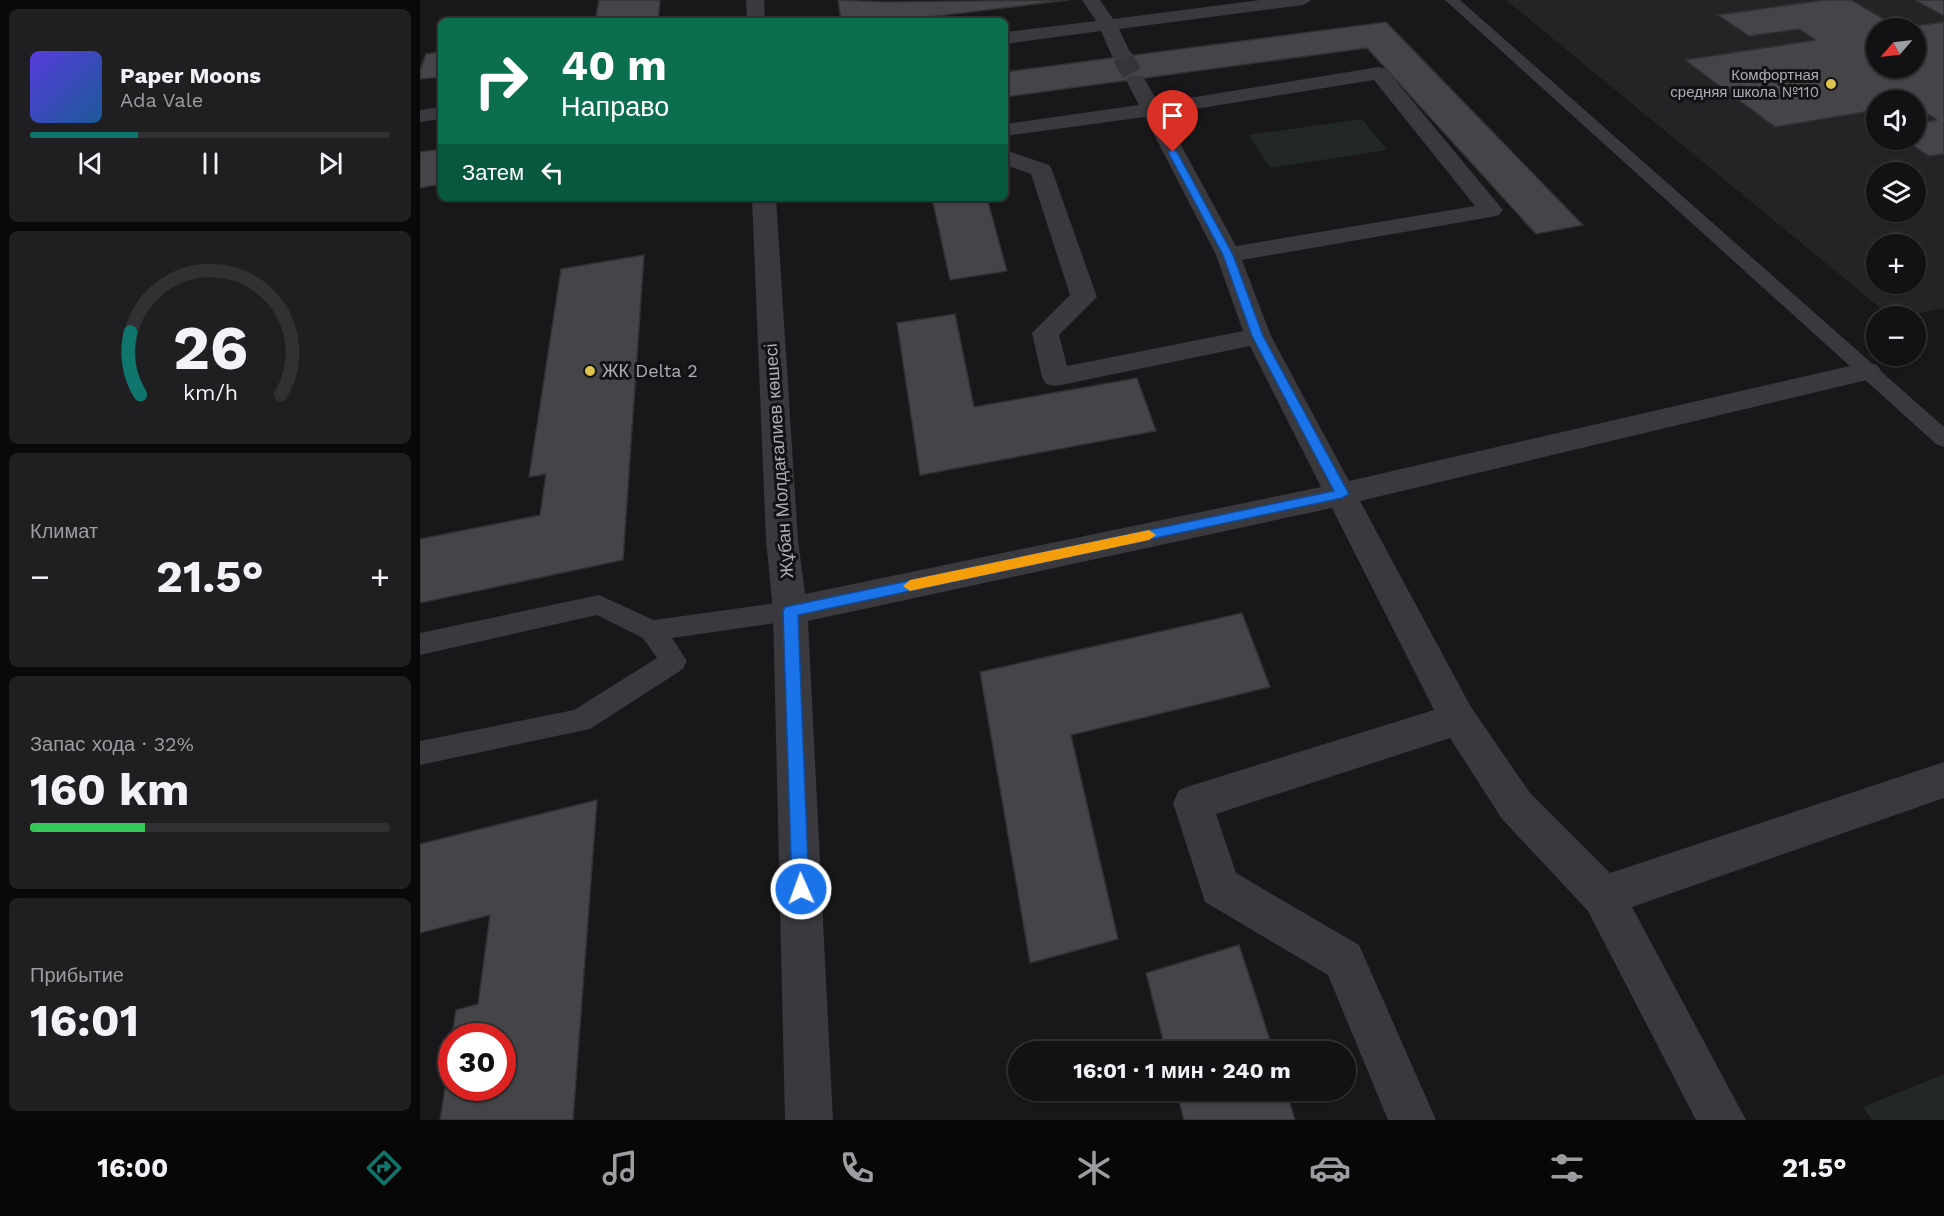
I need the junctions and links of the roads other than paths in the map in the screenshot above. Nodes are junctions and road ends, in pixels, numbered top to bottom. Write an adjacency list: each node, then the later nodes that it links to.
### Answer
1 (755, 0): 5 (street)
2 (1091, 0): 6 (street)
3 (1303, 0): 6 (street)
4 (1452, 0): 18 (lane)
5 (756, 18)
6 (1107, 24): 7 (street); 8 (street)
7 (1008, 38)
8 (1122, 56)
9 (1136, 80): 10 (street)
10 (1151, 110): 13 (street); 16 (street); 16 (street)
11 (438, 113): 12 (street)
12 (420, 116)
13 (1008, 130)
14 (1008, 158): 17 (street)
15 (764, 201): 21 (street, Жұбан Молдағалиев көшесі)
16 (1228, 255): 17 (street)
17 (1258, 336): 20 (street)
18 (1867, 371): 19 (lane); 20 (street)
19 (1944, 439)
20 (1342, 494): 21 (street); 24 (street)
21 (790, 611): 22 (lane); 28 (street, Жұбан Молдағалиев көшесі)
22 (652, 631): 23 (lane); 25 (lane)
23 (420, 644)
24 (1458, 719): 27 (street); 29 (street)
25 (420, 753)
26 (1944, 780): 27 (street)
27 (1603, 896): 30 (street)
28 (809, 1120)
29 (1412, 1120)
30 (1722, 1120)

